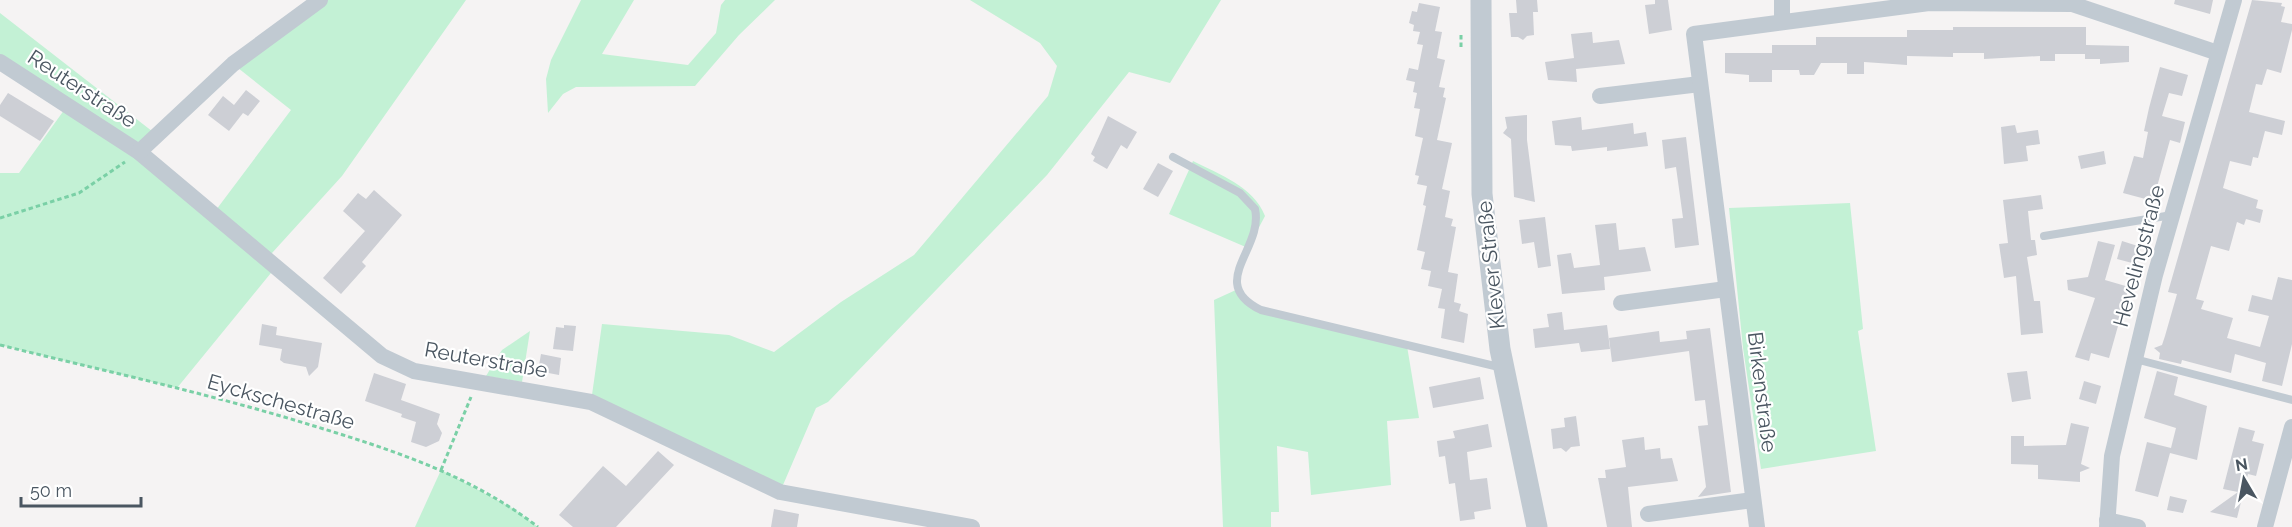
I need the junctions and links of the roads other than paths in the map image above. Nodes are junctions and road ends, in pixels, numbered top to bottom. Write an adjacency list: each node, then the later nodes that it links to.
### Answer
1 (321, 0): 12 (street)
2 (1481, 0): 19 (street, Klever Straße)
3 (1782, 0): 7 (street)
4 (2234, 0): 8 (street, Hevelingstraße)
5 (1929, 1): 6 (street); 7 (street)
6 (2079, 3): 8 (street)
7 (1782, 22): 10 (street, Birkenstraße)
8 (2218, 53): 14 (street, Hevelingstraße)
9 (0, 62): 12 (street, Reuterstraße)
10 (1700, 84): 11 (street); 16 (street, Birkenstraße)
11 (1600, 96)
12 (139, 152): 25 (street, Reuterstraße)
13 (1173, 157): 19 (lane)
14 (2172, 215): 15 (lane); 18 (street, Hevelingstraße)
15 (2044, 236)
16 (1726, 289): 17 (street); 22 (street, Birkenstraße)
17 (1621, 303)
18 (2134, 359): 20 (lane); 24 (street, Hevelingstraße)
19 (1504, 369): 26 (street, Klever Straße)
20 (2292, 400)
21 (2292, 427): 29 (street)
22 (1753, 500): 23 (street); 27 (street, Birkenstraße)
23 (1648, 514)
24 (2107, 523): 28 (street)
25 (972, 527)
26 (1537, 527)
27 (1757, 527)
28 (2138, 527)
29 (2265, 527)

